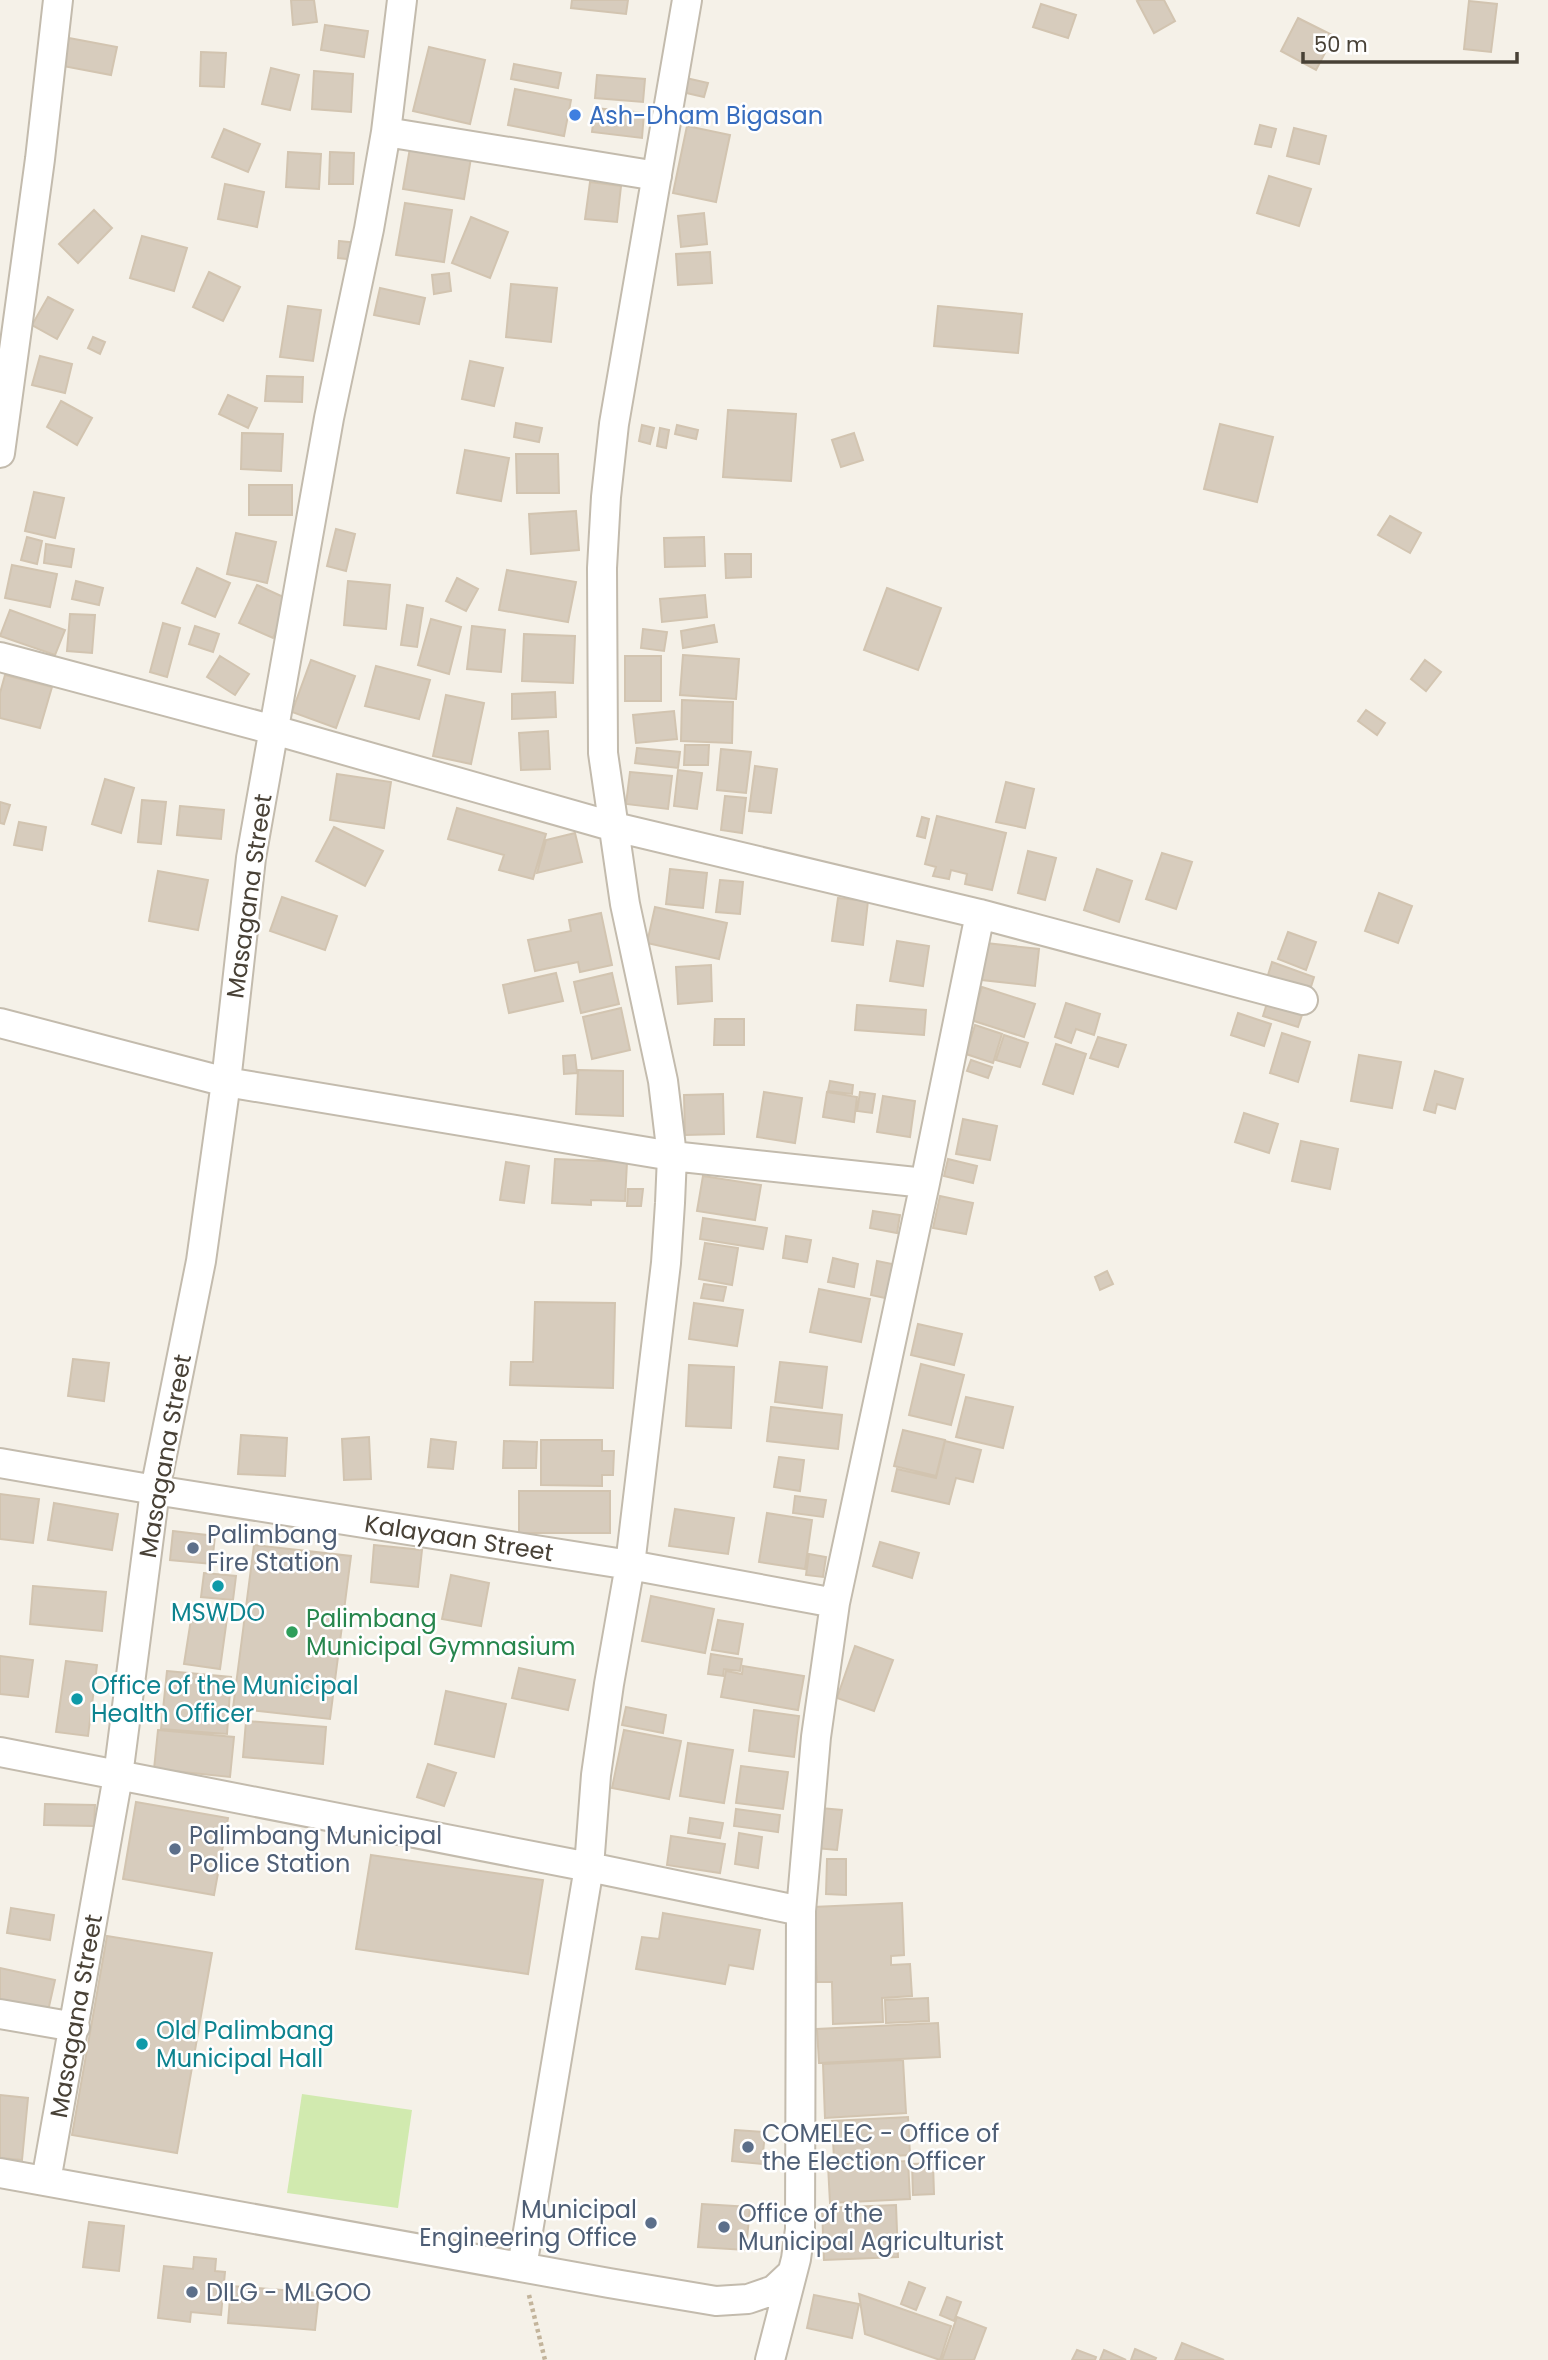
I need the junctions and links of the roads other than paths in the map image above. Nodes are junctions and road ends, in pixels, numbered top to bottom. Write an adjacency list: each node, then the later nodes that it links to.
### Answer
1 (58, 0): 6 (street)
2 (402, 0): 4 (street, Masagana Street)
3 (687, 0): 5 (street)
4 (386, 132): 5 (street); 8 (street, Masagana Street)
5 (657, 176): 9 (street)
6 (0, 453)
7 (0, 657): 8 (street)
8 (274, 730): 9 (street); 13 (street, Masagana Street)
9 (615, 827): 10 (street); 14 (street)
10 (980, 914): 11 (street); 15 (street)
11 (1303, 1000)
12 (0, 1023): 13 (street)
13 (226, 1082): 14 (street); 17 (street, Masagana Street)
14 (672, 1156): 15 (street); 18 (street)
15 (925, 1183): 19 (street)
16 (0, 1463): 17 (street, Kalayaan Street)
17 (155, 1490): 18 (street, Kalayaan Street); 21 (street, Masagana Street)
18 (630, 1565): 19 (street, Kalayaan Street); 22 (street)
19 (835, 1603): 23 (street)
20 (0, 1752): 21 (street)
21 (118, 1776): 22 (street); 25 (street, Masagana Street)
22 (589, 1867): 23 (street); 28 (street)
23 (801, 1911): 29 (street)
24 (0, 2014): 25 (street)
25 (75, 2027): 27 (street, Masagana Street)
26 (0, 2173): 27 (street)
27 (46, 2181): 28 (street)
28 (522, 2267): 29 (street)
29 (790, 2274): 30 (street)
30 (770, 2360)

